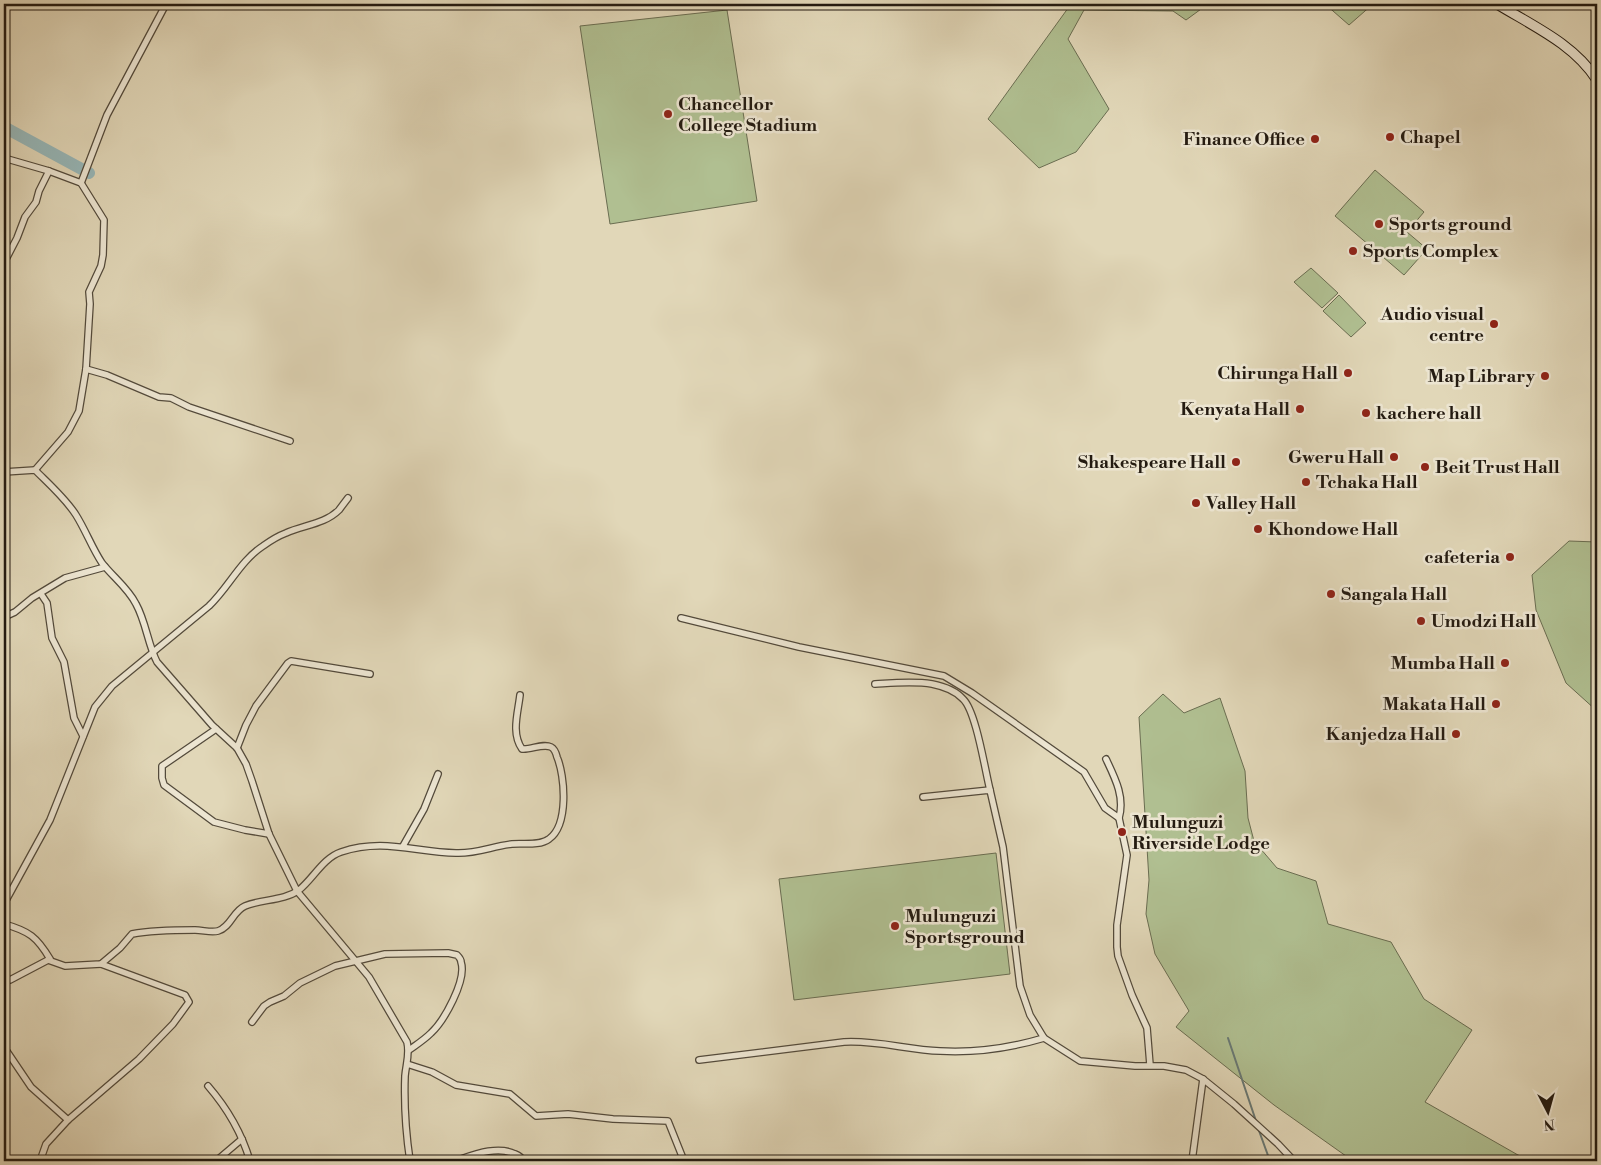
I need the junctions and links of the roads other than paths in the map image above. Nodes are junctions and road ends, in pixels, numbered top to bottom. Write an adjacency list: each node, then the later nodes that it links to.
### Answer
1 (166, 4): 6 (street)
2 (1497, 4): 3 (street)
3 (1597, 80)
4 (4, 158): 5 (street)
5 (49, 171): 6 (street); 7 (street)
6 (81, 183): 8 (street)
7 (4, 263)
8 (86, 369): 9 (street); 10 (street)
9 (290, 440)
10 (35, 470): 11 (street); 13 (street)
11 (4, 472)
12 (348, 498): 17 (street)
13 (105, 567): 14 (street); 17 (street)
14 (40, 594): 15 (street); 24 (street)
15 (4, 618)
16 (681, 618): 30 (street)
17 (152, 654): 23 (street); 24 (street)
18 (4, 660): 19 (street)
19 (4, 673)
20 (370, 674): 25 (street)
21 (875, 684): 28 (street)
22 (520, 695): 32 (street)
23 (216, 729): 25 (street); 31 (street)
24 (83, 736): 34 (street)
25 (238, 748): 31 (street)
26 (1106, 759): 30 (street)
27 (438, 774): 32 (street)
28 (990, 790): 29 (street); 41 (street)
29 (923, 797)
30 (1119, 818): 46 (street)
31 (269, 834): 33 (street)
32 (403, 846): 33 (street)
33 (297, 892): 37 (street); 38 (street)
34 (4, 904)
35 (4, 924): 36 (street)
36 (50, 959): 38 (street); 39 (street)
37 (356, 960): 40 (street); 43 (street); 43 (street)
38 (101, 964): 49 (street)
39 (4, 982)
40 (252, 1022)
41 (1044, 1038): 44 (street); 46 (street)
42 (4, 1047): 49 (street)
43 (409, 1050): 45 (street)
44 (699, 1060)
45 (407, 1064): 54 (street); 57 (street)
46 (1150, 1066): 47 (street)
47 (1203, 1079): 58 (street); 59 (street)
48 (208, 1086): 50 (street)
49 (68, 1120): 51 (street)
50 (242, 1139): 52 (street); 53 (street)
51 (40, 1161)
52 (216, 1161)
53 (250, 1161)
54 (410, 1161)
55 (455, 1161): 56 (street)
56 (525, 1161)
57 (684, 1161)
58 (1192, 1161)
59 (1294, 1161)

